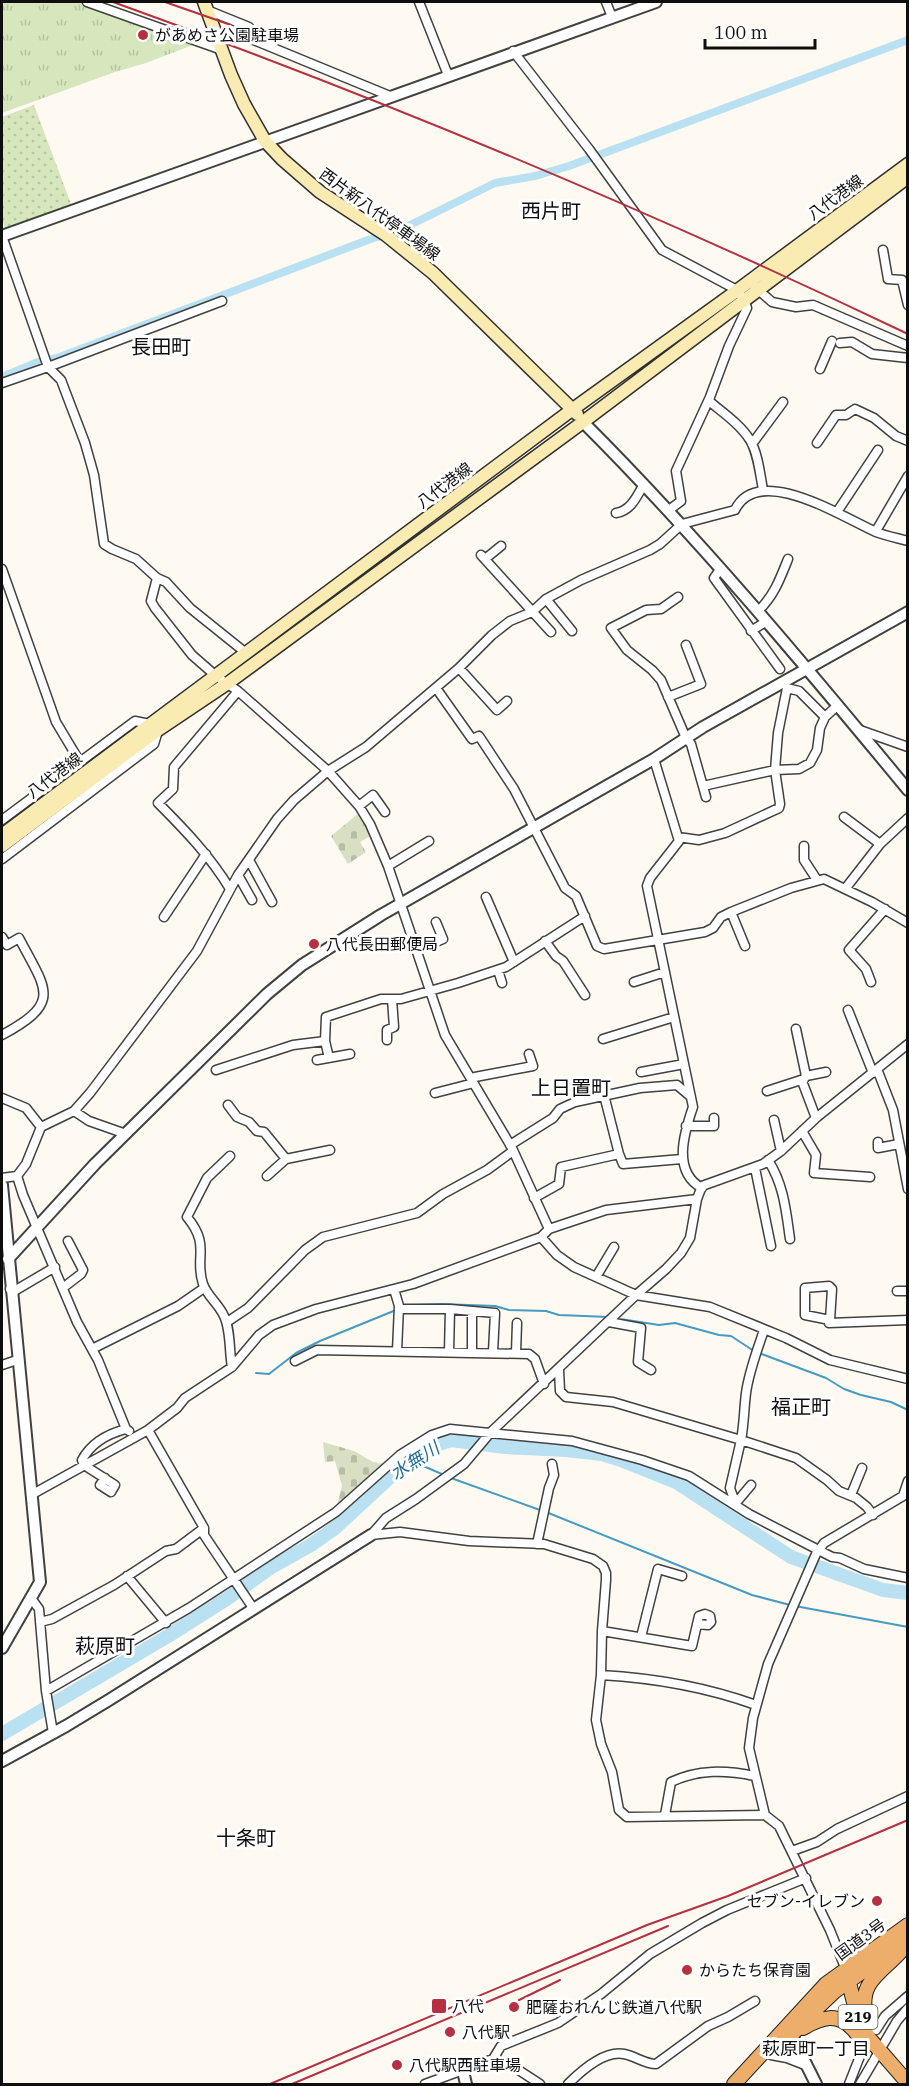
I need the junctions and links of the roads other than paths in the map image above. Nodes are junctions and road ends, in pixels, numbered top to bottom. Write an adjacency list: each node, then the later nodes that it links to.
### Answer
1 (87, 2): 7 (street)
2 (419, 2): 9 (street)
3 (606, 2): 6 (street)
4 (656, 2): 6 (street)
5 (206, 6): 7 (main road, 西片新八代停車場線); 10 (street)
6 (612, 17): 8 (street)
7 (222, 50): 11 (main road, 西片新八代停車場線)
8 (513, 51): 9 (street); 17 (street)
9 (448, 75): 10 (street)
10 (390, 96): 11 (street)
11 (265, 141): 14 (street); 27 (main road, 西片新八代停車場線)
12 (908, 164): 17 (main road, 八代港線)
13 (908, 177): 16 (main road, 八代港線)
14 (2, 236): 22 (street)
15 (883, 250): 19 (street)
16 (758, 289): 17 (main road, 八代港線); 20 (street)
17 (743, 291): 25 (street); 27 (main road, 八代港線); 28 (main road, 八代港線)
18 (222, 301): 22 (street)
19 (908, 305)
20 (908, 346)
21 (908, 358): 23 (street)
22 (46, 362): 24 (street); 46 (street)
23 (820, 369)
24 (2, 382)
25 (709, 401): 31 (street); 36 (street)
26 (783, 402): 31 (street)
27 (573, 409): 28 (main road, 西片新八代停車場線); 57 (main road, 八代港線)
28 (583, 422): 34 (street); 62 (main road, 八代港線)
29 (908, 441): 30 (street)
30 (817, 443)
31 (752, 444): 35 (street)
32 (878, 450): 37 (street)
33 (908, 476): 40 (street)
34 (644, 484): 36 (street); 38 (street)
35 (763, 490): 37 (street); 39 (street)
36 (669, 510): 39 (street)
37 (837, 512): 40 (street)
38 (616, 513)
39 (682, 524): 44 (street); 48 (street)
40 (876, 531): 41 (street)
41 (908, 542)
42 (501, 546): 50 (street)
43 (788, 559): 49 (street)
44 (721, 568): 49 (street); 54 (street)
45 (2, 569): 73 (street)
46 (157, 578): 57 (street); 61 (street)
47 (678, 597): 64 (street)
48 (546, 599): 50 (street); 53 (street)
49 (759, 611): 52 (street)
50 (532, 612): 55 (street); 58 (street)
51 (908, 612): 59 (street)
52 (767, 621): 54 (street); 59 (street)
53 (572, 631)
54 (751, 631): 60 (street)
55 (551, 632)
56 (686, 645): 64 (street)
57 (246, 653): 61 (main road, 八代港線)
58 (459, 668): 63 (street); 65 (street)
59 (808, 668): 66 (street); 70 (street)
60 (780, 669)
61 (216, 676): 62 (street); 68 (main road, 八代港線)
62 (233, 687): 68 (main road, 八代港線); 75 (street); 90 (street)
63 (436, 688): 75 (street); 84 (street)
64 (668, 697): 70 (street)
65 (507, 701)
66 (838, 705): 67 (street); 69 (street)
67 (825, 717): 74 (street); 74 (street)
68 (154, 727): 73 (street); 86 (main road, 八代港線); 91 (street)
69 (857, 728): 71 (street); 77 (street)
70 (686, 738): 72 (street); 76 (street)
71 (908, 747)
72 (654, 759): 84 (street); 85 (street)
73 (80, 762): 83 (street)
74 (775, 770): 76 (street); 85 (street)
75 (328, 771): 79 (street); 92 (street)
76 (704, 786): 78 (street)
77 (908, 790)
78 (706, 797)
79 (359, 806): 80 (street); 93 (street)
80 (385, 812)
81 (844, 817): 88 (street)
82 (908, 818): 88 (street)
83 (2, 820)
84 (532, 828): 101 (street); 104 (street)
85 (678, 837): 108 (street)
86 (3, 839)
87 (429, 841): 93 (street)
88 (880, 844): 97 (street)
89 (804, 846): 95 (street)
90 (206, 854): 96 (street); 105 (street)
91 (2, 859)
92 (249, 860): 94 (street); 100 (street)
93 (388, 866): 101 (street)
94 (238, 875): 96 (street); 99 (street)
95 (817, 880): 97 (street); 103 (street)
96 (230, 889): 147 (street)
97 (845, 889): 102 (street)
98 (486, 897): 113 (street)
99 (252, 900)
100 (272, 902)
101 (402, 904): 112 (street); 154 (street)
102 (885, 909): 107 (street); 117 (street)
103 (731, 912): 108 (street); 111 (street)
104 (585, 916): 108 (street); 109 (street)
105 (164, 917)
106 (436, 922): 112 (street)
107 (908, 923)
108 (659, 940): 115 (street)
109 (545, 941): 113 (street); 120 (street)
110 (3, 944): 125 (street)
111 (746, 946)
112 (417, 950): 119 (street)
113 (514, 962): 114 (street)
114 (498, 970): 118 (street); 119 (street)
115 (665, 972): 116 (street); 123 (street)
116 (634, 982)
117 (871, 982)
118 (502, 983)
119 (431, 990): 121 (street); 140 (street)
120 (585, 995)
121 (392, 999): 126 (street); 128 (street)
122 (848, 1010): 136 (street)
123 (674, 1017): 127 (street); 134 (street)
124 (796, 1029): 139 (street)
125 (2, 1035)
126 (387, 1040)
127 (603, 1040)
128 (326, 1041): 132 (street); 135 (street)
129 (908, 1044): 136 (street)
130 (350, 1054): 132 (street)
131 (529, 1054): 140 (street)
132 (329, 1058): 133 (street)
133 (317, 1060)
134 (684, 1064): 137 (street); 144 (street)
135 (216, 1070)
136 (875, 1071): 149 (street); 156 (street)
137 (641, 1072)
138 (826, 1072): 139 (street)
139 (805, 1077): 141 (street); 149 (street)
140 (472, 1081): 142 (street); 157 (street)
141 (767, 1091)
142 (435, 1093)
143 (604, 1095): 144 (street); 157 (street); 160 (street)
144 (690, 1096): 151 (street)
145 (2, 1098): 152 (street)
146 (228, 1105): 162 (street)
147 (74, 1111): 152 (street); 154 (street)
148 (714, 1118): 151 (street)
149 (816, 1118): 153 (street)
150 (774, 1120): 159 (street)
151 (686, 1126): 163 (street)
152 (41, 1127): 166 (street)
153 (802, 1131): 159 (street); 168 (street)
154 (126, 1134): 175 (street)
155 (878, 1142): 156 (street)
156 (899, 1144): 172 (street)
157 (511, 1148): 173 (street); 197 (street)
158 (330, 1150): 162 (street)
159 (781, 1151): 164 (street)
160 (619, 1154): 163 (street); 173 (street)
161 (230, 1156): 186 (street)
162 (286, 1159): 167 (street)
163 (682, 1159): 171 (street)
164 (768, 1160): 165 (street); 178 (street)
165 (755, 1168): 171 (street); 181 (street)
166 (16, 1176): 169 (street); 175 (street)
167 (267, 1176)
168 (870, 1177)
169 (2, 1178)
170 (2, 1185): 182 (street)
171 (702, 1188): 174 (street)
172 (908, 1190)
173 (534, 1198): 176 (street)
174 (698, 1199): 176 (street); 191 (street)
175 (37, 1227): 182 (street); 183 (street)
176 (549, 1229): 177 (street)
177 (541, 1236): 184 (street); 188 (street)
178 (790, 1239)
179 (68, 1241): 185 (street)
180 (614, 1246): 184 (street)
181 (771, 1246)
182 (8, 1258): 187 (street)
183 (55, 1267): 185 (street); 187 (street)
184 (596, 1277): 191 (street)
185 (64, 1287): 201 (street)
186 (204, 1288): 197 (street); 201 (street)
187 (10, 1289): 207 (street)
188 (394, 1289): 192 (street); 210 (street)
189 (908, 1290): 190 (street)
190 (897, 1291)
191 (636, 1295): 198 (street); 200 (street)
192 (399, 1309): 193 (street); 202 (street)
193 (450, 1309): 194 (street); 203 (street)
194 (472, 1311): 204 (street); 205 (street)
195 (830, 1320): 195 (street); 196 (street)
196 (908, 1320)
197 (226, 1322): 210 (street)
198 (609, 1322): 211 (street); 212 (street)
199 (517, 1323): 206 (street)
200 (764, 1330): 213 (street); 219 (street)
201 (92, 1348): 215 (street)
202 (397, 1351): 203 (street); 208 (street)
203 (449, 1352): 204 (street)
204 (472, 1352): 205 (street)
205 (493, 1352): 206 (street)
206 (516, 1353): 214 (street)
207 (17, 1360): 209 (street); 226 (street)
208 (295, 1361)
209 (2, 1365)
210 (232, 1367): 216 (street)
211 (559, 1370): 214 (street); 219 (street)
212 (651, 1370)
213 (908, 1379)
214 (544, 1384): 217 (street)
215 (126, 1429): 218 (street); 221 (street)
216 (148, 1430): 218 (street); 230 (street)
217 (489, 1434): 228 (street); 231 (street); 236 (street)
218 (137, 1436): 221 (street)
219 (741, 1440): 227 (street); 228 (street)
220 (552, 1464): 232 (street)
221 (84, 1465): 223 (street); 226 (street)
222 (862, 1468): 227 (street)
223 (105, 1478)
224 (908, 1481): 229 (street)
225 (751, 1485): 228 (street)
226 (31, 1495): 238 (street)
227 (851, 1495): 229 (street)
228 (736, 1505): 233 (street)
229 (873, 1515): 233 (street)
230 (204, 1528): 234 (street); 236 (street)
231 (371, 1535): 232 (street); 239 (street)
232 (537, 1544): 243 (street)
233 (817, 1552): 237 (street); 249 (street)
234 (127, 1576): 240 (street); 241 (street)
235 (682, 1576): 244 (street)
236 (233, 1578): 239 (street); 241 (street)
237 (908, 1578)
238 (32, 1598): 240 (street); 245 (street)
239 (250, 1603): 250 (street)
240 (40, 1622): 248 (street)
241 (166, 1623): 248 (street)
242 (697, 1624): 244 (street)
243 (602, 1631): 244 (street); 247 (street)
244 (641, 1637)
245 (5, 1638): 246 (street)
246 (2, 1648)
247 (602, 1676): 249 (street); 254 (street)
248 (46, 1694): 250 (street)
249 (756, 1706): 252 (street)
250 (53, 1733): 251 (street)
251 (2, 1761)
252 (755, 1776): 254 (street); 255 (street)
253 (908, 1796): 256 (street)
254 (664, 1815): 255 (street)
255 (765, 1815): 256 (street)
256 (792, 1851): 257 (street)
257 (806, 1878): 260 (street); 269 (street)
258 (908, 1925): 260 (highway, 国道3号)
259 (908, 1941): 260 (highway, 国道3号); 265 (highway)
260 (847, 1976): 264 (highway, 国道3号); 265 (highway, 219)
261 (908, 1996): 265 (street)
262 (755, 2001): 276 (street)
263 (908, 2008): 267 (street)
264 (789, 2031): 267 (highway); 268 (highway, 国道3号); 270 (street); 277 (highway, 国道3号)
265 (872, 2033): 267 (highway, 219)
266 (862, 2051): 280 (street)
267 (882, 2054): 272 (highway, 219); 281 (street)
268 (771, 2055): 270 (street); 278 (highway, 国道3号)
269 (493, 2059): 271 (street); 275 (street)
270 (806, 2065): 279 (street)
271 (463, 2072): 273 (street); 274 (street)
272 (908, 2083)
273 (425, 2085)
274 (466, 2085)
275 (540, 2085)
276 (568, 2085)
277 (734, 2085)
278 (744, 2085)
279 (816, 2085)
280 (849, 2085)
281 (861, 2085)

